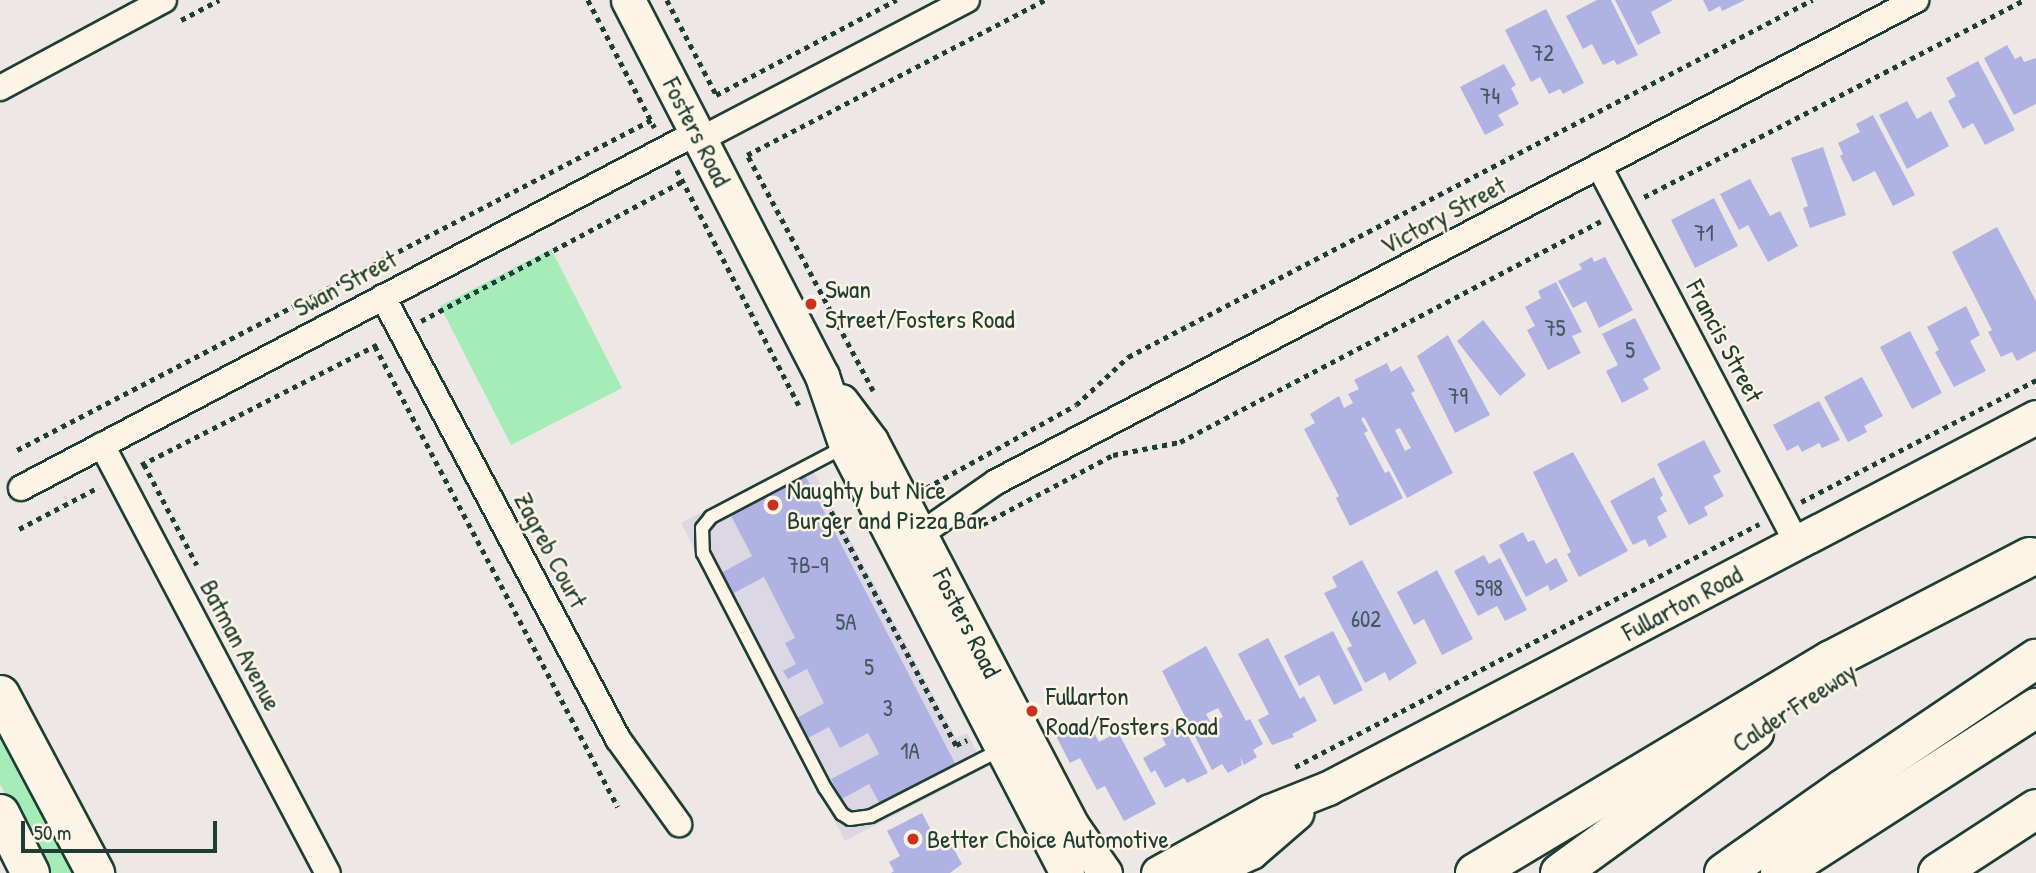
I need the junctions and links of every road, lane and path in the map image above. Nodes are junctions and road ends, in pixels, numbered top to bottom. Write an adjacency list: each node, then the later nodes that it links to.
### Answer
1 (164, 0): 12 (street)
2 (588, 0): 14 (path)
3 (628, 0): 16 (street, Fosters Road)
4 (667, 0): 11 (path)
5 (896, 0): 13 (path)
6 (967, 0): 15 (street, Swan Street)
7 (1045, 0): 18 (path)
8 (1812, 0): 38 (path)
9 (1916, 0): 19 (street, Victory Street)
10 (2024, 0): 21 (path)
11 (712, 87): 13 (path); 16 (path)
12 (0, 88)
13 (716, 94): 15 (path)
14 (651, 120): 16 (path); 17 (path); 31 (path)
15 (731, 123): 16 (street, Swan Street); 18 (path)
16 (694, 125): 17 (street, Swan Street); 25 (street, Fosters Road)
17 (666, 149): 20 (path); 22 (street, Swan Street)
18 (747, 155): 27 (path)
19 (1599, 166): 21 (street, Francis Street); 35 (street, Victory Street)
20 (683, 181): 23 (path); 28 (path)
21 (1617, 200): 37 (street, Francis Street); 39 (path)
22 (383, 297): 23 (street, Zagreb Court); 30 (street, Swan Street)
23 (402, 332): 24 (path); 53 (street, Zagreb Court)
24 (375, 346): 34 (path); 50 (path)
25 (822, 376): 32 (street, Fosters Road); 38 (street, Fosters Road)
26 (2036, 380): 37 (path)
27 (875, 394)
28 (800, 409)
29 (2036, 417): 41 (street, Fullarton Road)
30 (102, 445): 34 (street, Batman Avenue); 36 (street, Swan Street)
31 (17, 450)
32 (835, 451): 38 (street, Fosters Road); 46 (path); 47 (lane)
33 (919, 475): 38 (path)
34 (119, 477): 40 (path); 56 (street, Batman Avenue)
35 (996, 482): 38 (street, Victory Street); 38 (street, Victory Street)
36 (21, 488)
37 (1782, 512): 41 (street, Francis Street); 48 (path)
38 (917, 516): 47 (street, Fosters Road)
39 (977, 528)
40 (19, 529)
41 (1797, 543): 49 (street, Fullarton Road)
42 (2033, 555): 61 (highway); 62 (highway, Calder Freeway)
43 (2036, 660): 63 (highway)
44 (0, 694): 55 (main road)
45 (2036, 708): 64 (highway)
46 (972, 737)
47 (1014, 743): 57 (street, Fosters Road); 58 (street, Fosters Road)
48 (1292, 768)
49 (1328, 788): 59 (street, Fullarton Road); 60 (street, Fullarton Road)
50 (618, 807)
51 (2036, 809): 65 (highway)
52 (0, 813): 54 (main road)
53 (679, 824)
54 (30, 873)
55 (95, 873)
56 (328, 873)
57 (1067, 873)
58 (1105, 873)
59 (1158, 873)
60 (1206, 873)
61 (1475, 873)
62 (1560, 873)
63 (1724, 873)
64 (1780, 873)
65 (1938, 873)

